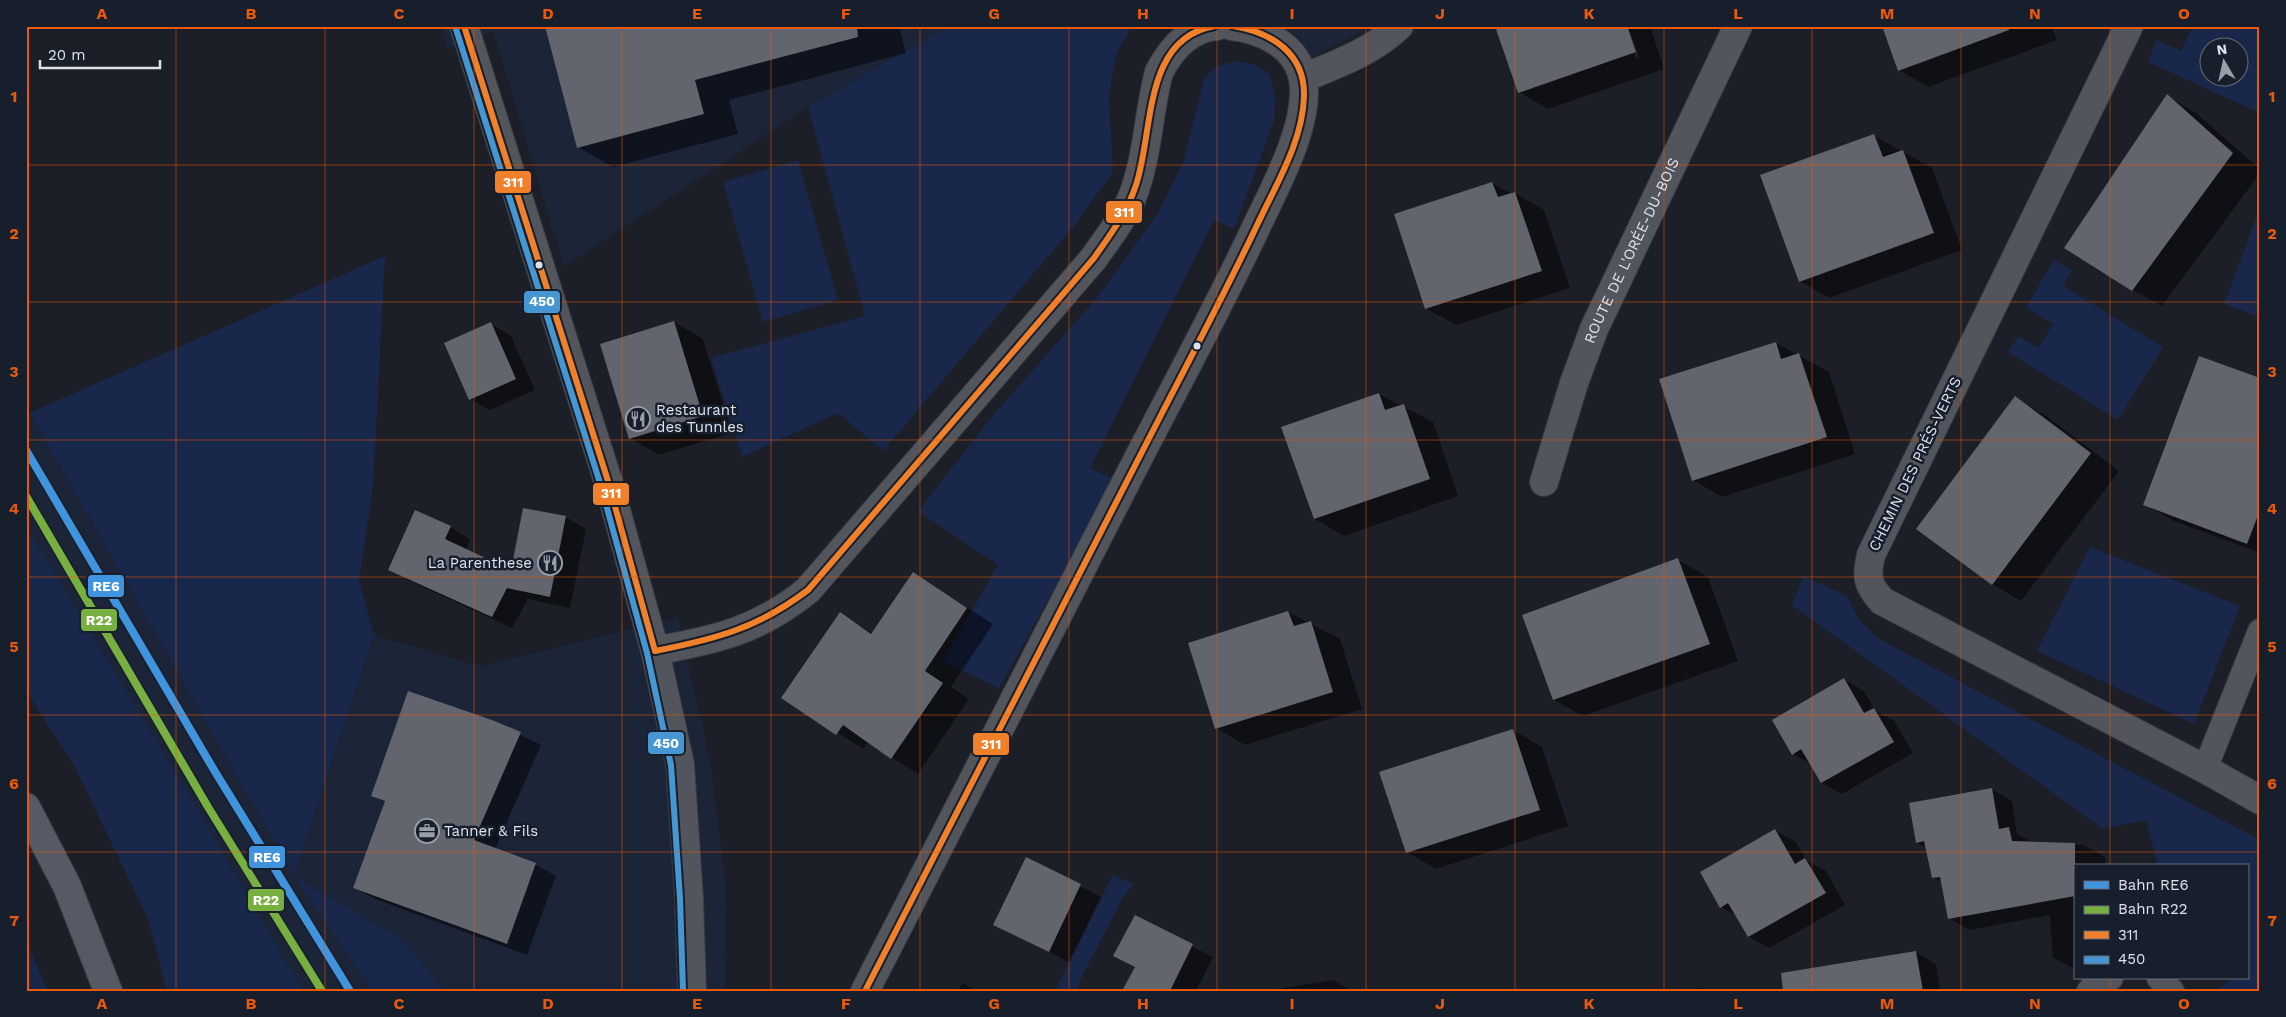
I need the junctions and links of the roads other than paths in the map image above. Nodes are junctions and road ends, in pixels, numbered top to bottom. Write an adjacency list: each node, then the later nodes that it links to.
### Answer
1 (464, 26): 10 (street)
2 (1217, 26): 10 (street)
3 (1231, 26): 7 (street)
4 (1399, 26): 7 (street)
5 (1738, 26): 8 (street, ROUTE DE L'ORÉE-DU-BOIS)
6 (2129, 26): 11 (street, CHEMIN DES PRÉS-VERTS)
7 (1303, 78): 18 (street)
8 (1544, 482)
9 (2260, 631): 11 (lane)
10 (655, 651): 17 (street)
11 (2205, 769): 12 (street, CHEMIN DES PRÉS-VERTS)
12 (2260, 800)
13 (26, 807): 16 (main road)
14 (2106, 980): 19 (lane)
15 (2161, 980): 20 (lane)
16 (108, 991)
17 (692, 991)
18 (865, 991)
19 (2089, 991)
20 (2172, 991)

